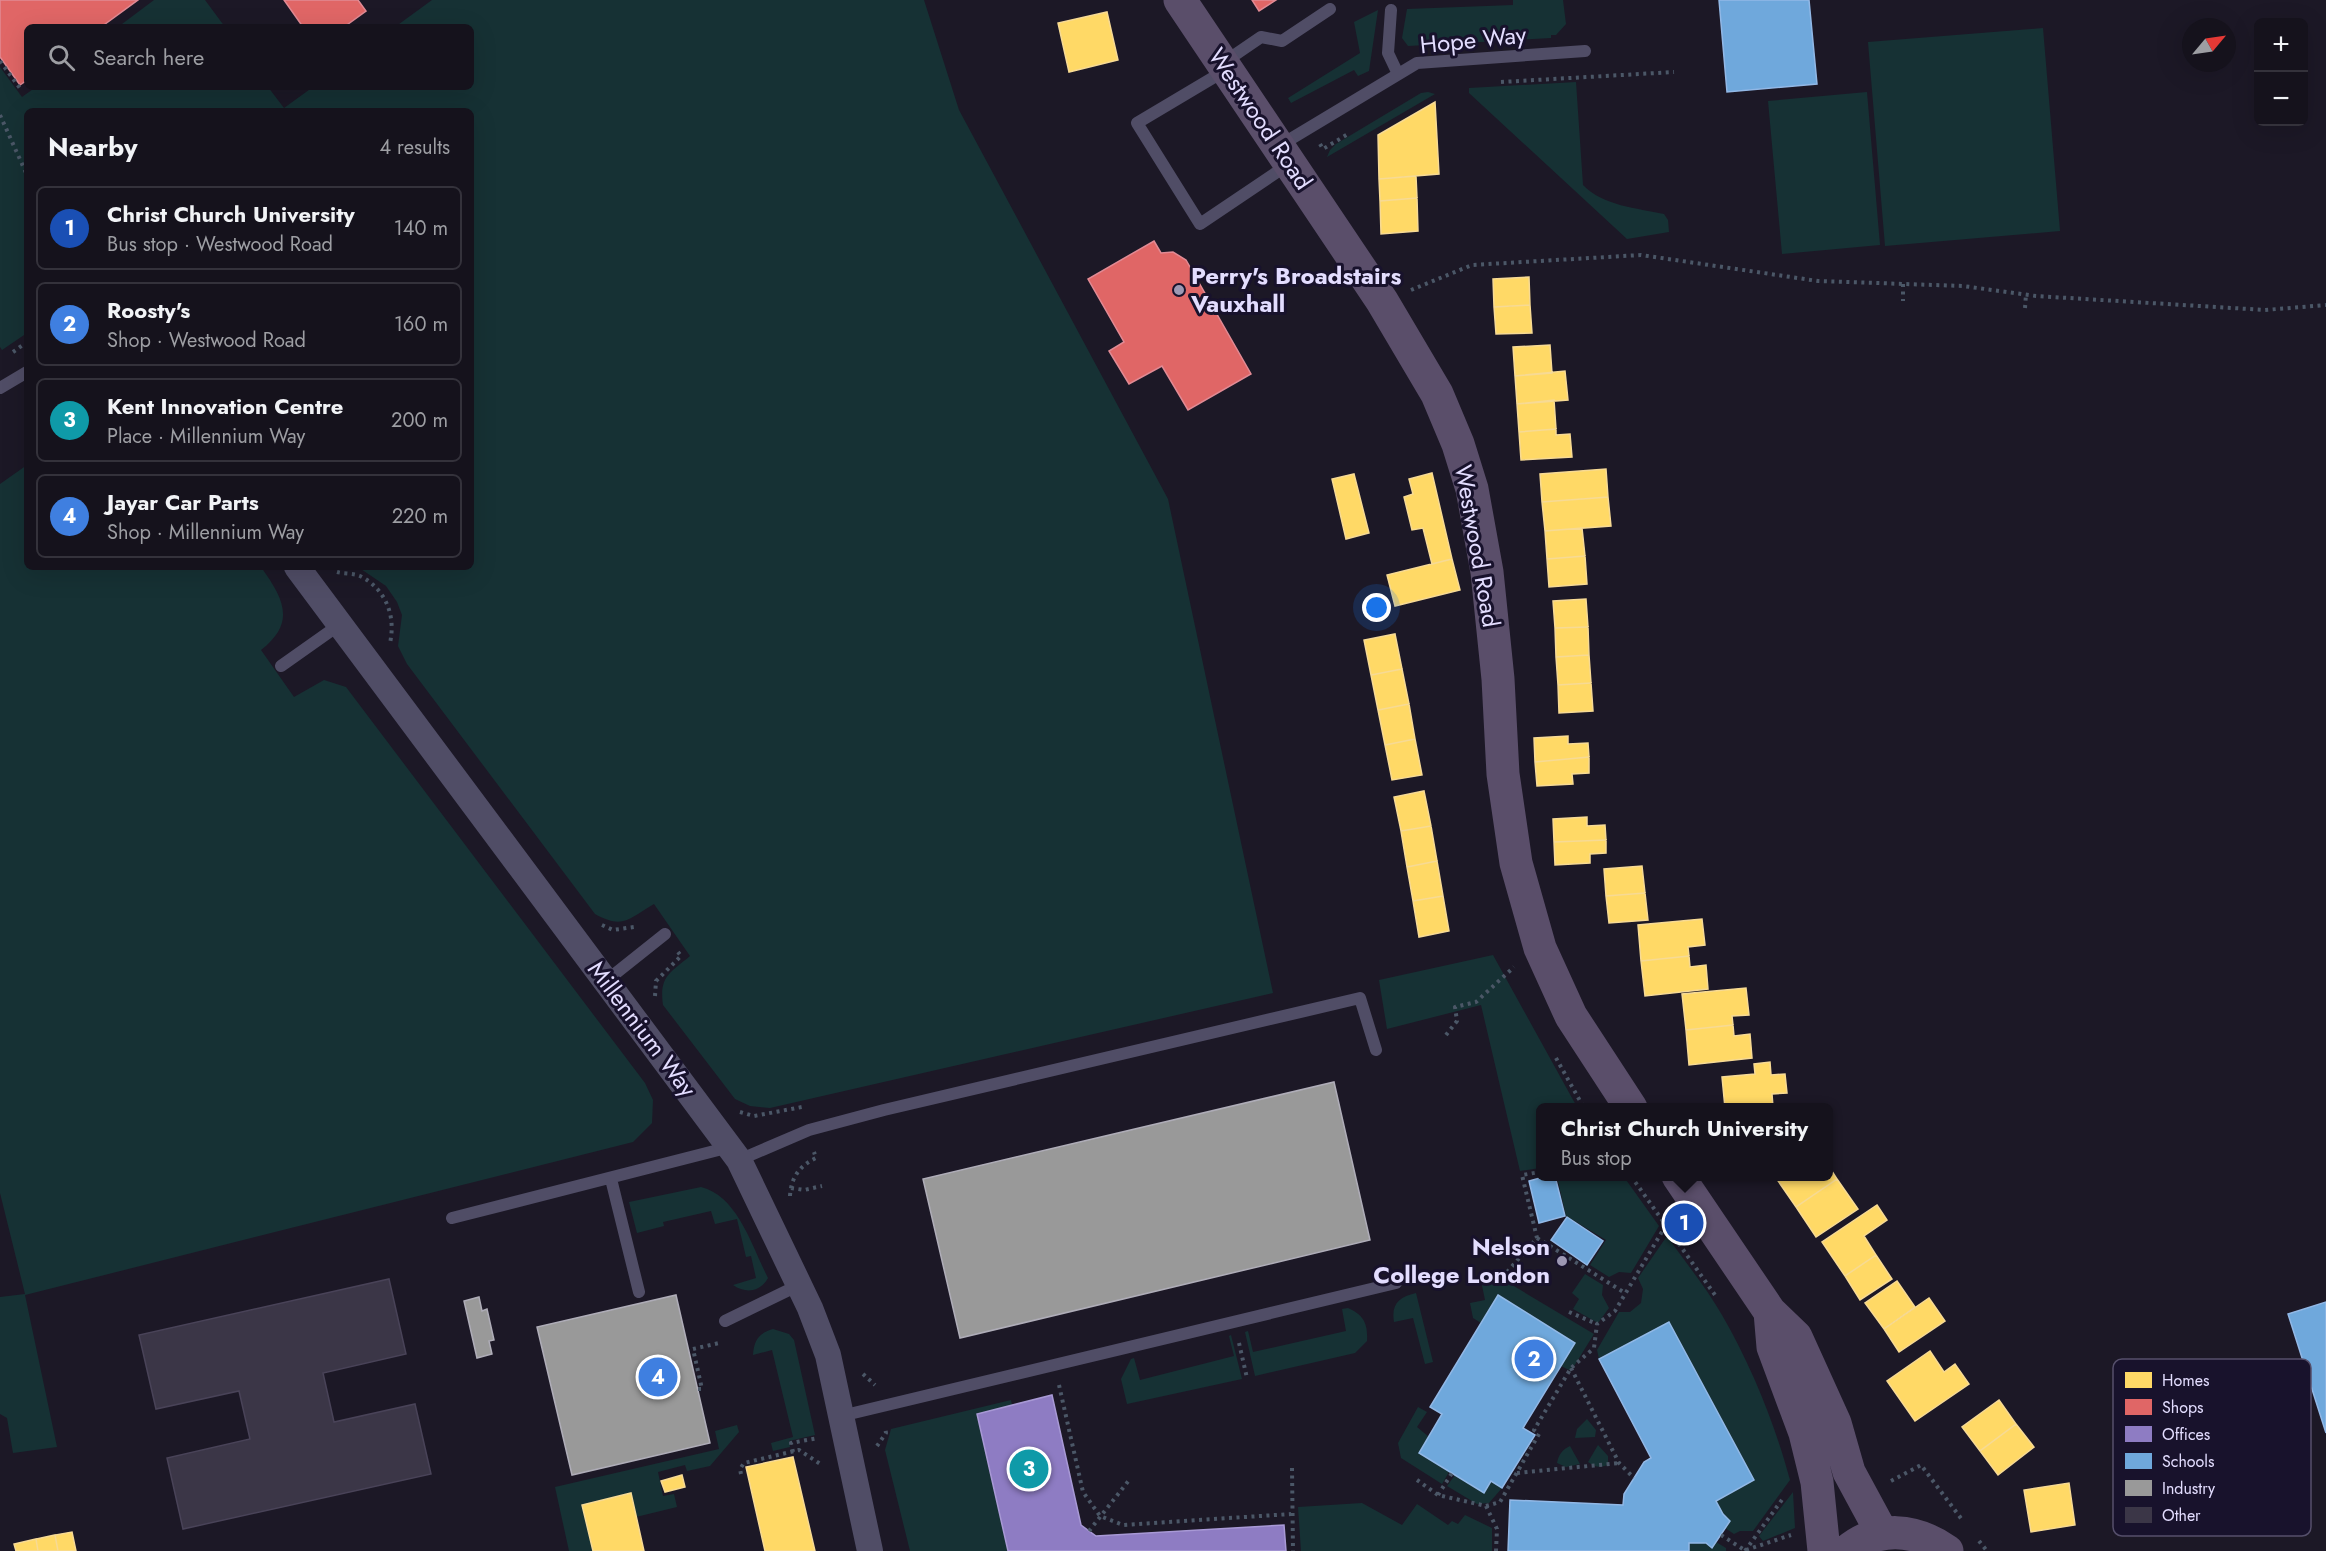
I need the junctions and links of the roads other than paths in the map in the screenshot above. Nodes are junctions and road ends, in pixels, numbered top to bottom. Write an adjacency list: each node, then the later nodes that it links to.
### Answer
1 (1180, 0): 5 (main road, Westwood Road)
2 (1330, 9): 5 (lane)
3 (1391, 10): 6 (lane)
4 (1585, 51): 6 (lane, Hope Way)
5 (1224, 67): 7 (main road, Westwood Road); 7 (lane, Hope Way)
6 (1398, 74): 7 (lane, Hope Way)
7 (1284, 155): 16 (main road, Westwood Road)
8 (24, 374): 9 (lane)
9 (0, 388)
10 (299, 570): 11 (street, Millennium Way)
11 (339, 625): 12 (lane); 14 (street, Millennium Way)
12 (281, 666)
13 (665, 934): 14 (lane)
14 (606, 981): 17 (street, Millennium Way)
15 (1376, 1050): 17 (lane)
16 (1628, 1103)
17 (735, 1154): 18 (lane); 22 (street, Millennium Way)
18 (611, 1179): 20 (lane); 23 (lane)
19 (1681, 1181): 24 (main road)
20 (452, 1218)
21 (1396, 1283): 26 (lane)
22 (799, 1285): 25 (lane); 26 (street, Millennium Way)
23 (639, 1292)
24 (1770, 1312): 27 (main road); 30 (main road)
25 (725, 1321)
26 (841, 1416): 29 (street, Millennium Way)
27 (1882, 1533): 28 (main road); 31 (main road)
28 (1960, 1541)
29 (869, 1551)
30 (1824, 1551)
31 (1846, 1551)

